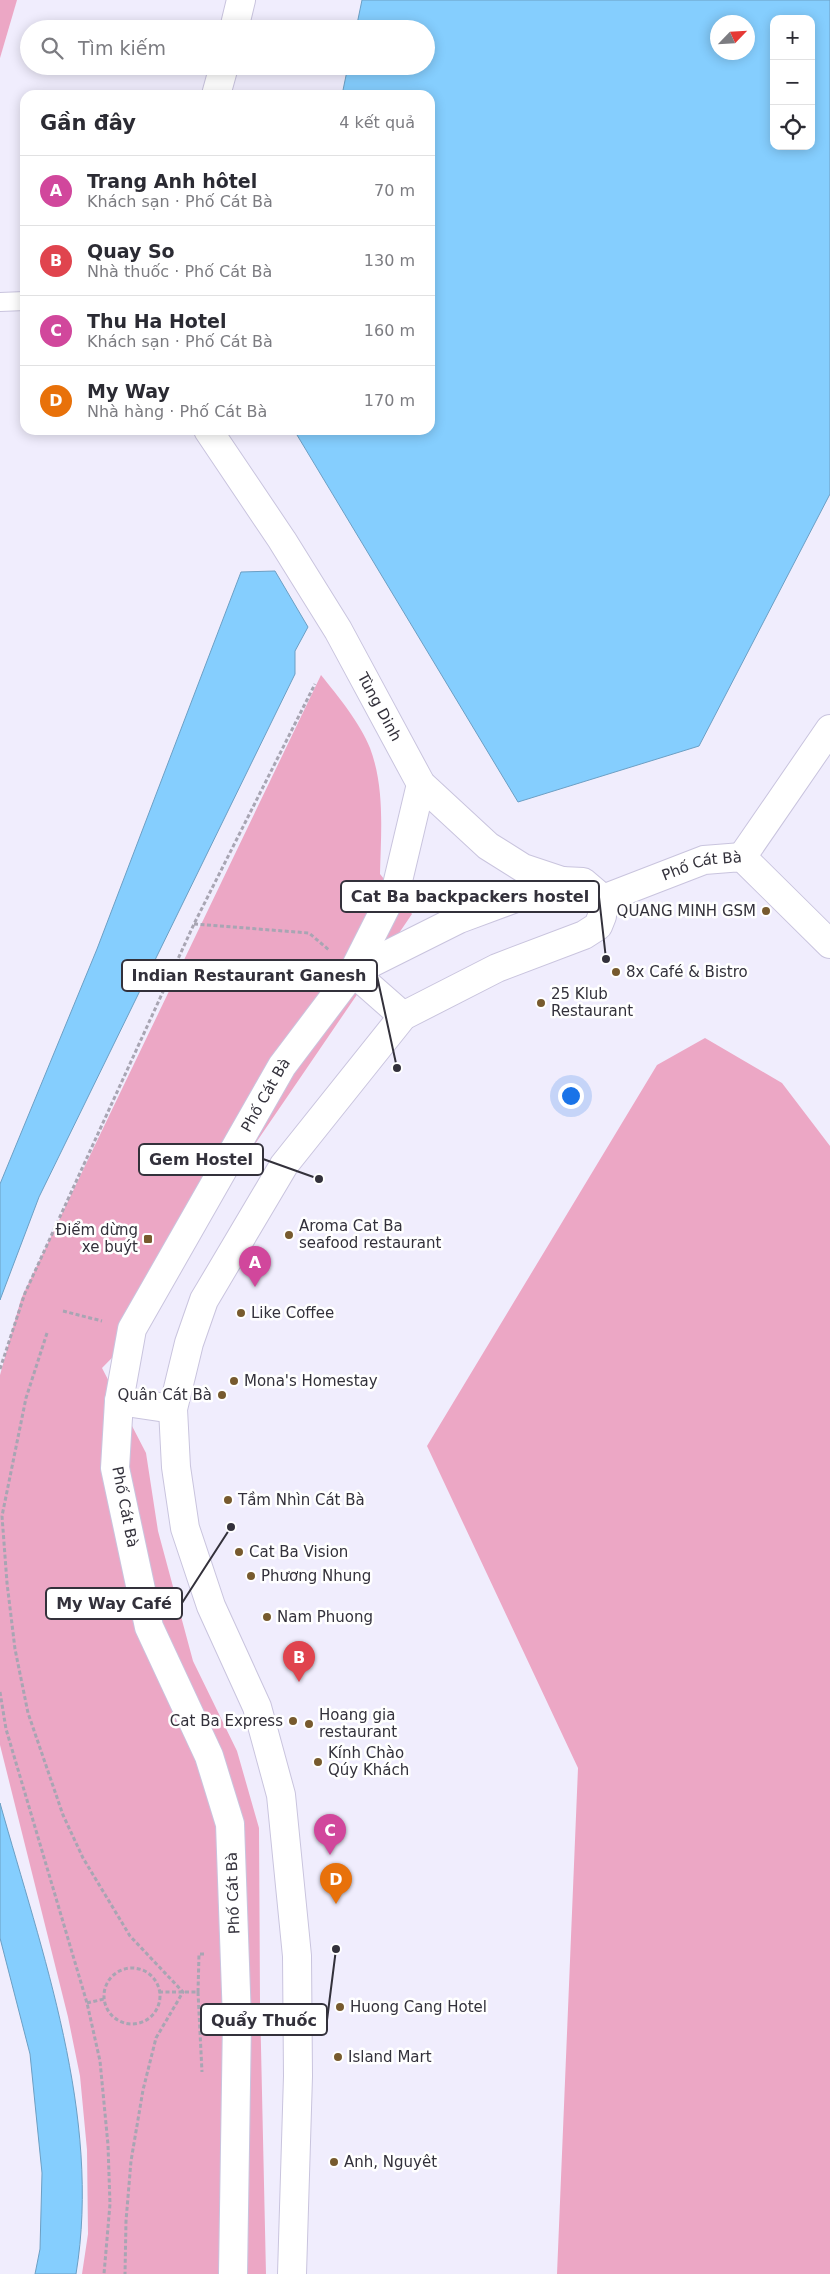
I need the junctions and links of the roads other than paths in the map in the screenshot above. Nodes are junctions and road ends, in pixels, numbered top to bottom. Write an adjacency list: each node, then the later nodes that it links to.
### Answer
1 (241, 0): 2 (main road)
2 (236, 20)
3 (222, 75): 4 (main road)
4 (217, 90)
5 (20, 301): 6 (lane)
6 (0, 302)
7 (211, 435): 9 (main road, Tùng Dinh)
8 (830, 730): 10 (main road)
9 (421, 784): 11 (main road, Tùng Dinh); 14 (main road)
10 (742, 857): 12 (main road, Phố Cát Bà); 13 (main road, Phố Cát Bà)
11 (562, 881): 12 (main road, Phố Cát Bà); 14 (main road, Phố Cát Bà)
12 (603, 899): 15 (main road)
13 (830, 944)
14 (353, 972): 15 (main road); 16 (main road, Phố Cát Bà)
15 (403, 1016): 17 (main road)
16 (119, 1401): 17 (main road); 18 (main road, Phố Cát Bà)
17 (174, 1409): 19 (main road)
18 (237, 2020): 19 (main road); 20 (main road, Phố Cát Bà)
19 (296, 2021): 21 (main road)
20 (233, 2274)
21 (292, 2274)

